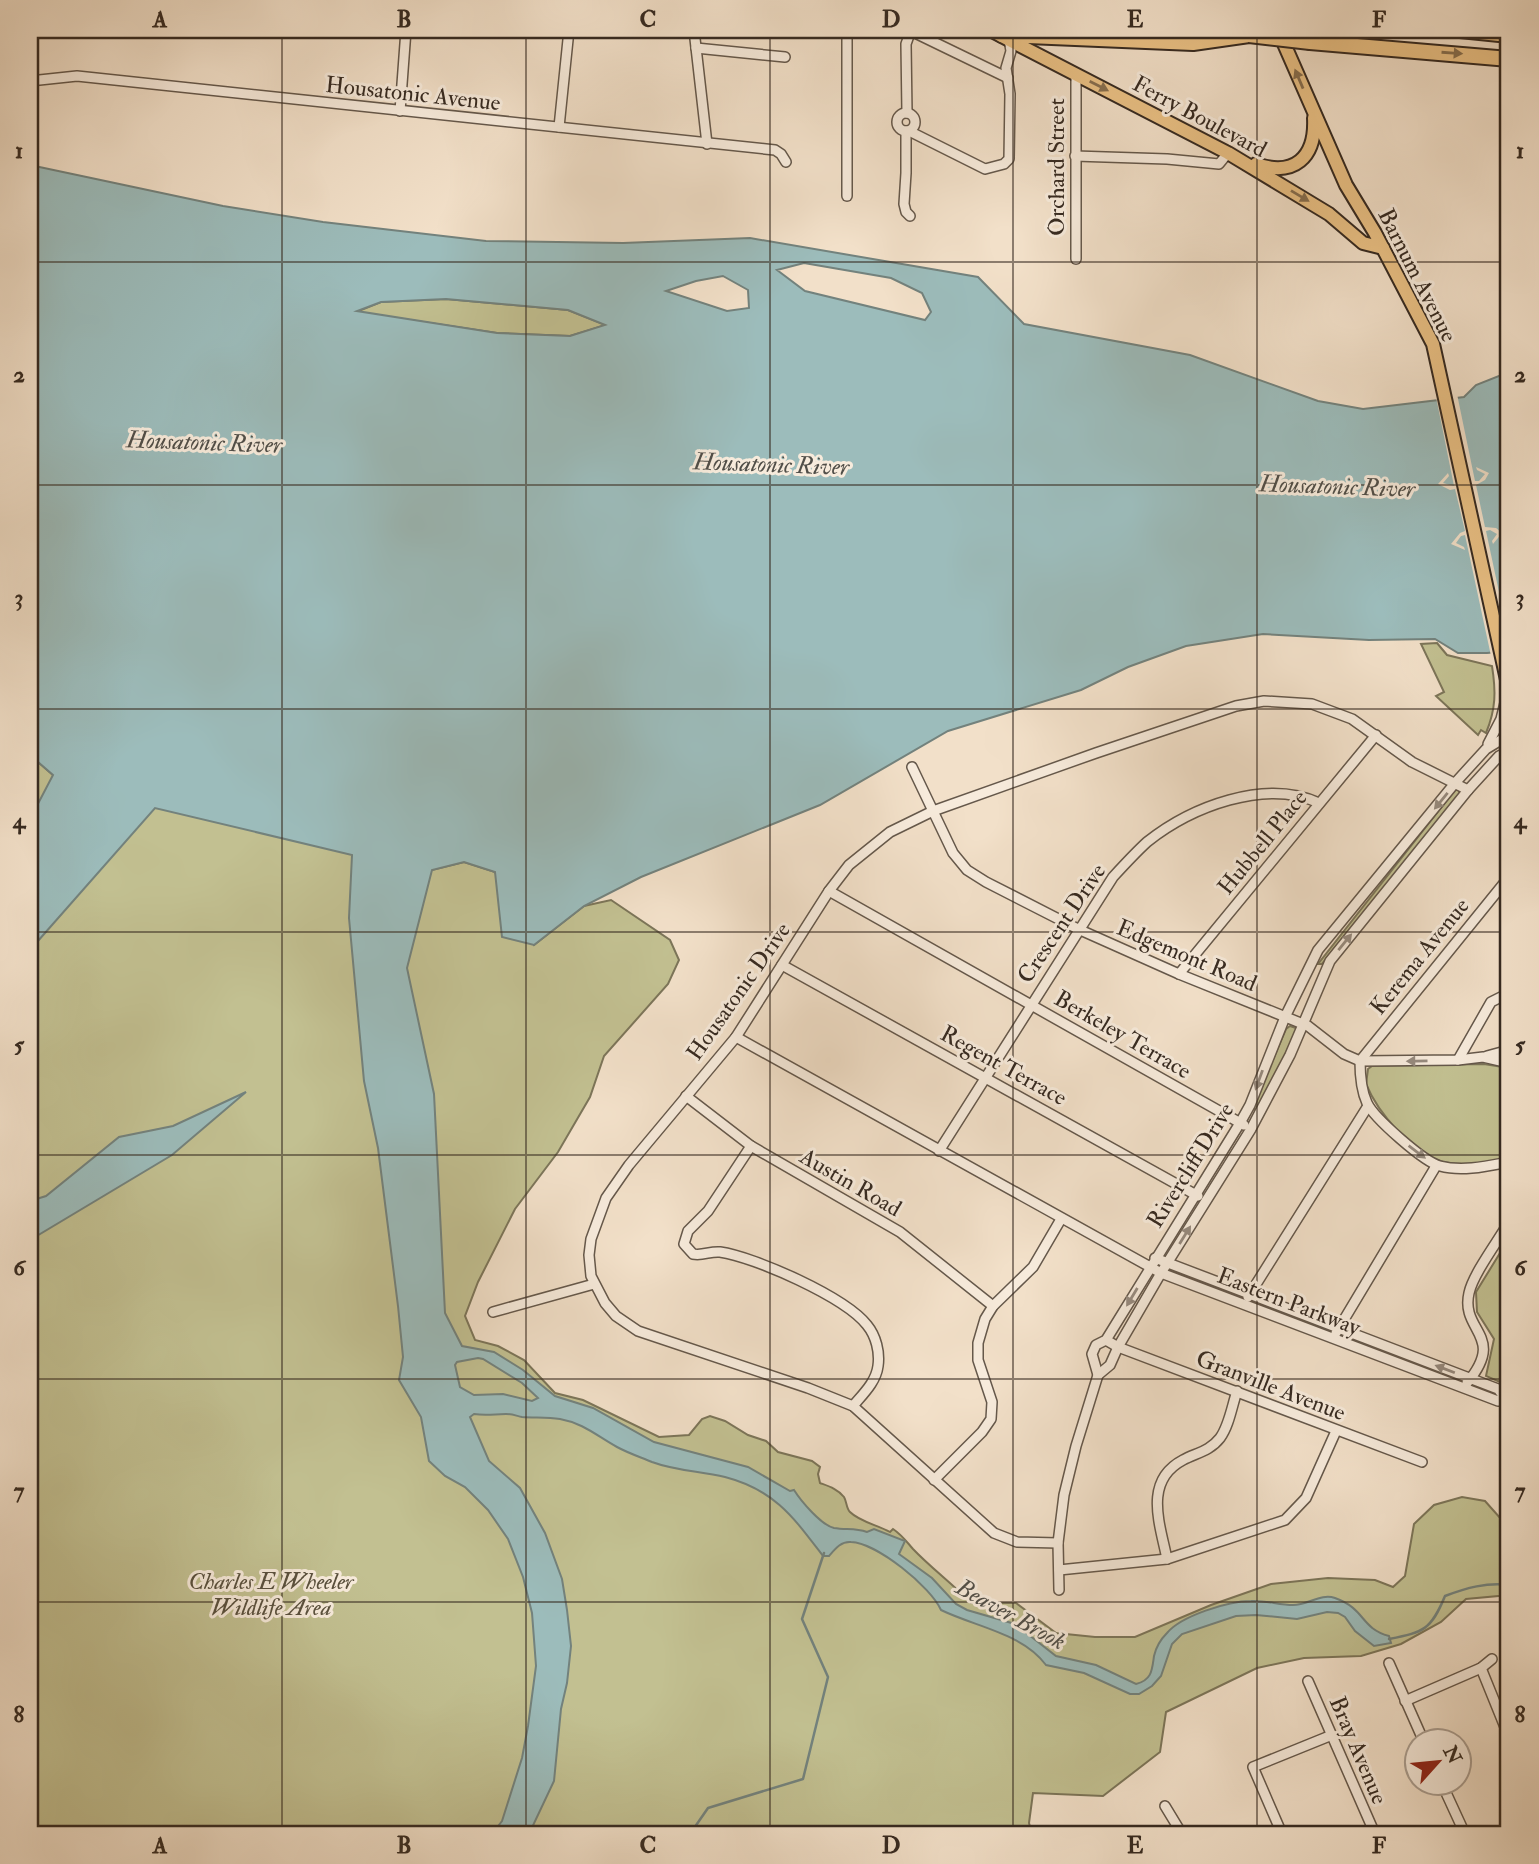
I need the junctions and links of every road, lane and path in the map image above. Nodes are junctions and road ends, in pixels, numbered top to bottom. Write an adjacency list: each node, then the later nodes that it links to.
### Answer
1 (406, 30): 18 (street)
2 (569, 30): 20 (street)
3 (694, 30): 12 (street)
4 (847, 30): 27 (street)
5 (1203, 30): 10 (highway)
6 (1281, 30): 19 (main road, Barnum Avenue, one-way to 6)
7 (1460, 30): 11 (highway)
8 (911, 31): 16 (street); 21 (street)
9 (997, 32): 10 (highway); 15 (main road, Ferry Boulevard); 16 (street)
10 (1249, 35): 14 (highway, one-way to 14, bridge)
11 (1509, 35)
12 (696, 48): 13 (street); 22 (street)
13 (785, 57)
14 (1509, 59)
15 (1076, 74): 23 (main road, Ferry Boulevard, one-way to 23); 24 (street, Orchard Street)
16 (1008, 78): 21 (street)
17 (30, 81): 18 (street, Housatonic Avenue)
18 (400, 111): 20 (street, Housatonic Avenue)
19 (1314, 114): 25 (main road); 29 (main road, Barnum Avenue)
20 (559, 127): 22 (street, Housatonic Avenue)
21 (907, 131): 28 (street)
22 (707, 144): 26 (street, Housatonic Avenue)
23 (1228, 153): 24 (street); 25 (main road, Ferry Boulevard)
24 (1075, 156): 30 (street, Orchard Street)
25 (1241, 161): 29 (main road, Ferry Boulevard, one-way to 29)
26 (786, 162)
27 (847, 196)
28 (911, 216)
29 (1382, 248): 31 (main road, Barnum Avenue)
30 (1076, 259)
31 (1508, 684): 34 (street, Rivercliff Drive)
32 (1376, 735): 37 (street, Housatonic Drive); 39 (street, Hubbell Place); 40 (street, Housatonic Drive)
33 (1509, 735): 34 (street, Rivercliff Drive)
34 (1486, 749): 37 (street, Rivercliff Drive)
35 (1509, 751): 38 (street, Rivercliff Drive)
36 (912, 767): 40 (street, Edgemont Road)
37 (1455, 783): 38 (street, Housatonic Drive); 44 (street, Rivercliff Drive, one-way to 44)
38 (1468, 790): 46 (street, Rivercliff Drive, one-way to 38)
39 (1319, 803): 43 (street, Crescent Drive); 47 (street, Hubbell Place)
40 (933, 811): 42 (street, Housatonic Drive); 43 (street, Edgemont Road)
41 (1509, 877): 56 (street, Kerema Avenue)
42 (829, 891): 45 (street, Housatonic Drive); 49 (street, Berkeley Terrace)
43 (1078, 929): 47 (street, Edgemont Road); 49 (street, Crescent Drive)
44 (1311, 964): 46 (street); 50 (street, Rivercliff Drive)
45 (782, 965): 52 (street, Housatonic Drive); 58 (street, Regent Terrace)
46 (1324, 972): 51 (street, Rivercliff Drive)
47 (1178, 974): 50 (street, Edgemont Road)
48 (1509, 993): 55 (street)
49 (1031, 1003): 58 (street, Crescent Drive); 61 (street, Berkeley Terrace)
50 (1285, 1017): 51 (street, Edgemont Road); 61 (street, Rivercliff Drive, one-way to 61)
51 (1303, 1024): 56 (street, Edgemont Road); 62 (street, Rivercliff Drive)
52 (736, 1037): 59 (street, Housatonic Drive); 64 (street, Eastern Parkway)
53 (1509, 1050): 54 (street)
54 (1483, 1057): 55 (street); 57 (street)
55 (1458, 1060): 56 (street, one-way to 56)
56 (1360, 1061): 60 (street)
57 (1509, 1063)
58 (986, 1077): 64 (street, Crescent Drive); 67 (street, Regent Terrace)
59 (686, 1096): 63 (street, Austin Road); 75 (street, Housatonic Drive)
60 (1368, 1105): 66 (street, one-way to 66); 76 (street)
61 (1240, 1123): 62 (street, Berkeley Terrace); 67 (street, Rivercliff Drive)
62 (1251, 1129): 68 (street, Rivercliff Drive)
63 (751, 1146): 78 (street, Austin Road); 87 (street)
64 (939, 1151): 69 (street, Eastern Parkway)
65 (1509, 1162): 66 (street)
66 (1436, 1166): 80 (street)
67 (1195, 1195): 68 (street, Regent Terrace); 71 (street, Rivercliff Drive)
68 (1206, 1201): 72 (street, Rivercliff Drive, one-way to 68)
69 (1060, 1219): 73 (street, Eastern Parkway); 78 (street)
70 (1509, 1222): 84 (street)
71 (1155, 1258): 72 (street, Eastern Parkway); 73 (street, Rivercliff Drive)
72 (1167, 1264): 74 (street, Rivercliff Drive); 76 (street, Eastern Parkway)
73 (1149, 1267): 74 (street, Eastern Parkway); 81 (street, Rivercliff Drive, one-way to 81)
74 (1161, 1273): 77 (street, Eastern Parkway); 82 (street, Rivercliff Drive)
75 (594, 1284): 79 (street); 87 (street, Housatonic Drive)
76 (1249, 1295): 77 (street); 80 (street, Eastern Parkway)
77 (1243, 1305): 80 (street, Eastern Parkway)
78 (993, 1306): 90 (street)
79 (493, 1312)
80 (1335, 1333): 84 (street, Eastern Parkway, one-way to 80); 85 (street, Eastern Parkway)
81 (1106, 1340): 82 (street, Granville Avenue); 83 (street, Rivercliff Drive)
82 (1118, 1348): 83 (street, Rivercliff Drive); 86 (street, Granville Avenue)
83 (1098, 1375): 91 (street, Rivercliff Drive)
84 (1471, 1379): 85 (street); 85 (street, Eastern Parkway)
85 (1463, 1388)
86 (1237, 1391): 88 (street, Granville Avenue); 92 (street)
87 (853, 1406): 90 (street, Housatonic Drive)
88 (1336, 1431): 89 (street, Granville Avenue); 92 (street)
89 (1422, 1462)
90 (934, 1480): 91 (street, Housatonic Drive)
91 (1058, 1543): 93 (street, Rivercliff Drive)
92 (1167, 1559): 93 (street)
93 (1059, 1570): 94 (street, Rivercliff Drive)
94 (1059, 1590)
95 (1492, 1659): 97 (street)
96 (1389, 1663): 99 (street)
97 (1482, 1668): 99 (street); 102 (street)
98 (1308, 1682): 101 (street, Bray Avenue)
99 (1405, 1701): 100 (street)
100 (1417, 1728)
101 (1332, 1734): 106 (street); 107 (street, Bray Avenue)
102 (1509, 1737)
103 (1449, 1798): 108 (street)
104 (1165, 1806): 105 (street)
105 (1182, 1834)
106 (1282, 1834)
107 (1374, 1834)
108 (1465, 1834)

